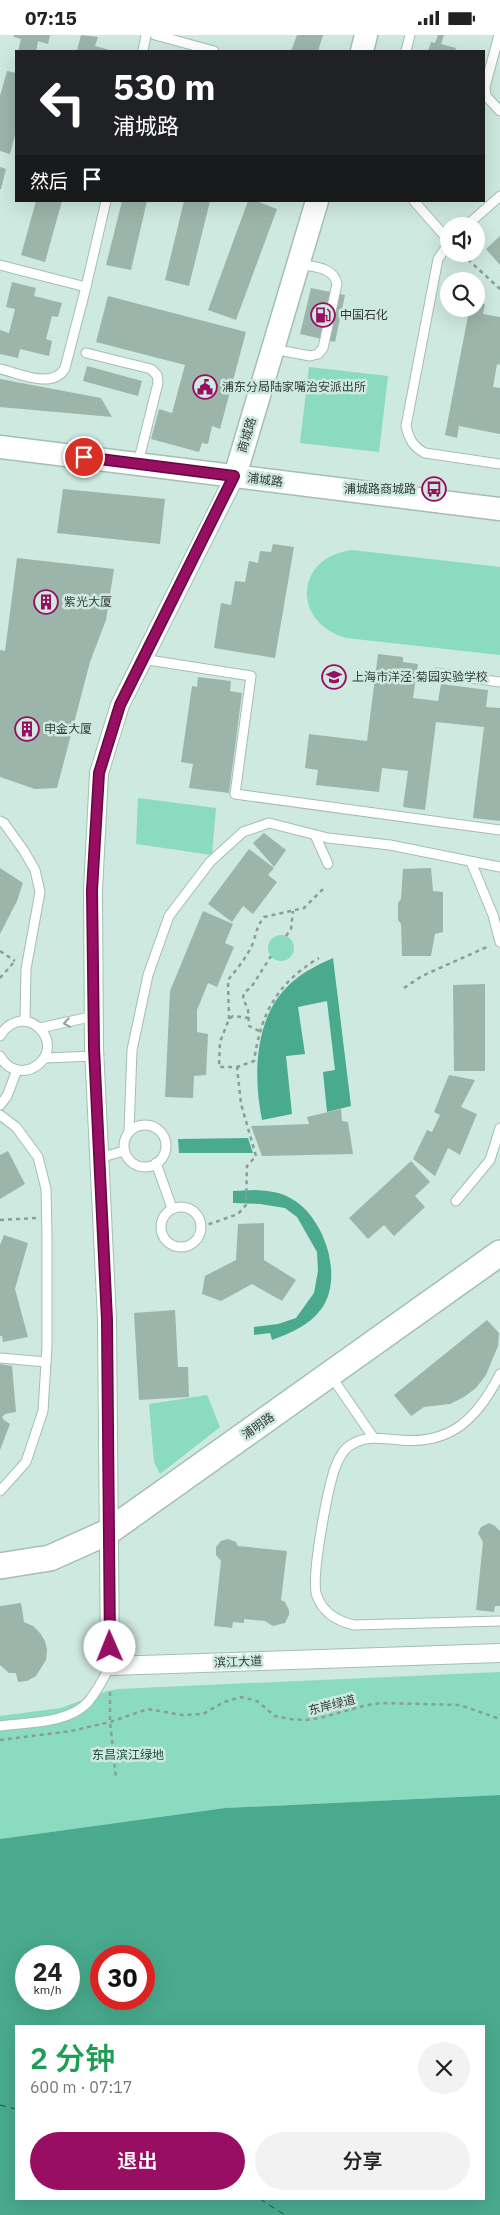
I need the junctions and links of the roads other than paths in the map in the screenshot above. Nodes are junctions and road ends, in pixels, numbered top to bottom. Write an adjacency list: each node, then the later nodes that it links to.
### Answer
1 (146, 35): 6 (lane)
2 (155, 35): 7 (lane)
3 (366, 35): 8 (street)
4 (410, 35): 9 (lane)
5 (499, 35): 10 (lane)
6 (142, 50)
7 (210, 50)
8 (362, 50)
9 (406, 50)
10 (500, 111)
11 (500, 196): 15 (lane)
12 (106, 202): 20 (lane)
13 (317, 202): 18 (street, 商城路)
14 (415, 202): 16 (lane)
15 (476, 217)
16 (440, 231)
17 (440, 256): 26 (lane)
18 (298, 264): 21 (street, 商城路); 21 (lane)
19 (0, 265): 20 (lane)
20 (86, 287): 23 (lane)
21 (273, 349): 27 (street, 商城路)
22 (86, 353): 25 (lane)
23 (0, 369)
24 (0, 447): 25 (street, 浦城路)
25 (138, 463): 27 (street, 浦城路)
26 (500, 464)
27 (234, 476): 28 (street, 浦城路); 29 (street, 商城路)
28 (500, 509)
29 (142, 659): 33 (lane); 39 (street, 商城路)
30 (437, 673): 31 (lane)
31 (500, 682)
32 (0, 821): 40 (lane)
33 (500, 830)
34 (315, 835): 35 (lane); 36 (lane); 50 (lane)
35 (471, 862): 37 (lane); 38 (lane)
36 (328, 864)
37 (500, 867)
38 (500, 942)
39 (94, 1017): 41 (lane, one-way to 41); 44 (street, 商城路)
40 (25, 1021): 41 (lane); 42 (lane)
41 (40, 1028): 45 (lane)
42 (0, 1036)
43 (0, 1056): 46 (lane)
44 (94, 1057): 45 (lane); 52 (street, 商城路)
45 (44, 1058): 46 (lane)
46 (17, 1071): 47 (lane)
47 (0, 1105)
48 (0, 1115): 58 (lane)
49 (500, 1128): 54 (lane)
50 (129, 1133): 51 (lane); 53 (lane)
51 (124, 1151): 52 (lane); 53 (lane)
52 (100, 1158): 63 (street, 商城路)
53 (156, 1163): 55 (lane)
54 (456, 1201)
55 (172, 1208): 55 (lane)
56 (500, 1253): 60 (main road, 浦明路)
57 (0, 1358): 58 (lane)
58 (46, 1362): 62 (lane)
59 (500, 1374): 61 (lane)
60 (330, 1375): 61 (lane); 63 (main road, 浦明路)
61 (373, 1437): 65 (lane)
62 (0, 1491)
63 (108, 1532): 64 (main road, 浦明路); 67 (street, 商城路)
64 (0, 1566)
65 (500, 1621)
66 (500, 1653): 67 (street, 滨江大道)
67 (110, 1666): 68 (lane)
68 (0, 1726)

